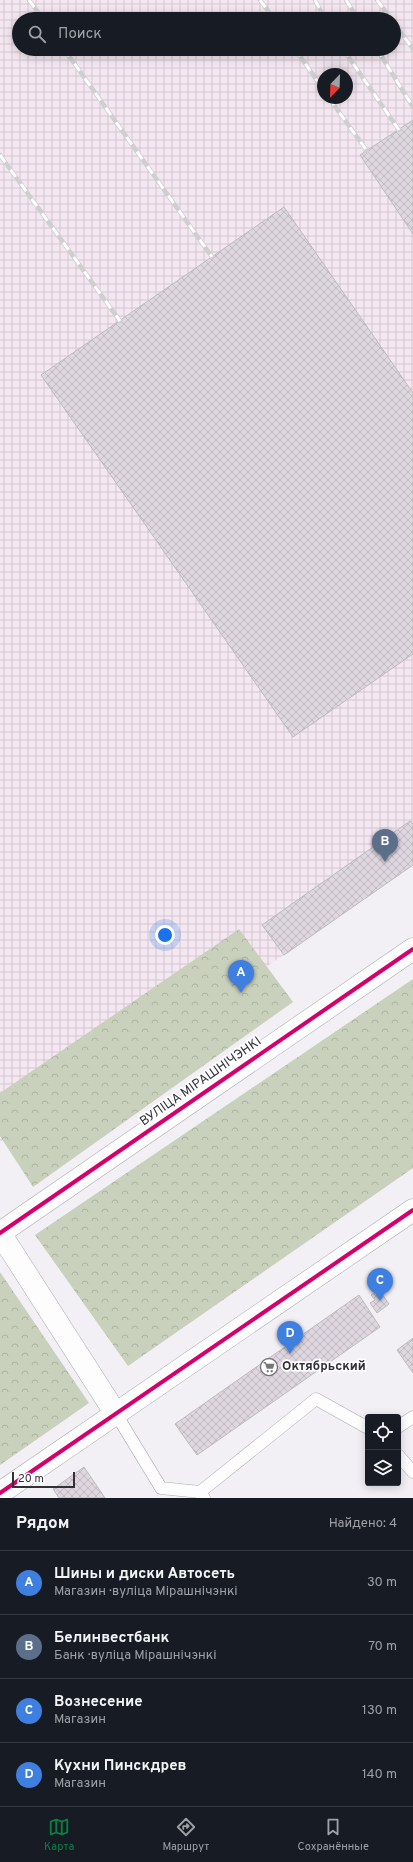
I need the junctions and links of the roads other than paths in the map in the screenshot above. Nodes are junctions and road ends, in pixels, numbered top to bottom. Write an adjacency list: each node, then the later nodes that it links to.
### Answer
1 (413, 949): 3 (street, ВУЛІЦА МІРАШНІЧЭНКІ)
2 (413, 1210): 4 (street)
3 (0, 1233): 4 (street)
4 (116, 1414): 10 (street); 11 (lane)
5 (413, 1417): 6 (lane)
6 (401, 1425)
7 (365, 1426): 11 (lane)
8 (401, 1458): 9 (lane)
9 (413, 1472)
10 (0, 1493)
11 (202, 1495)

